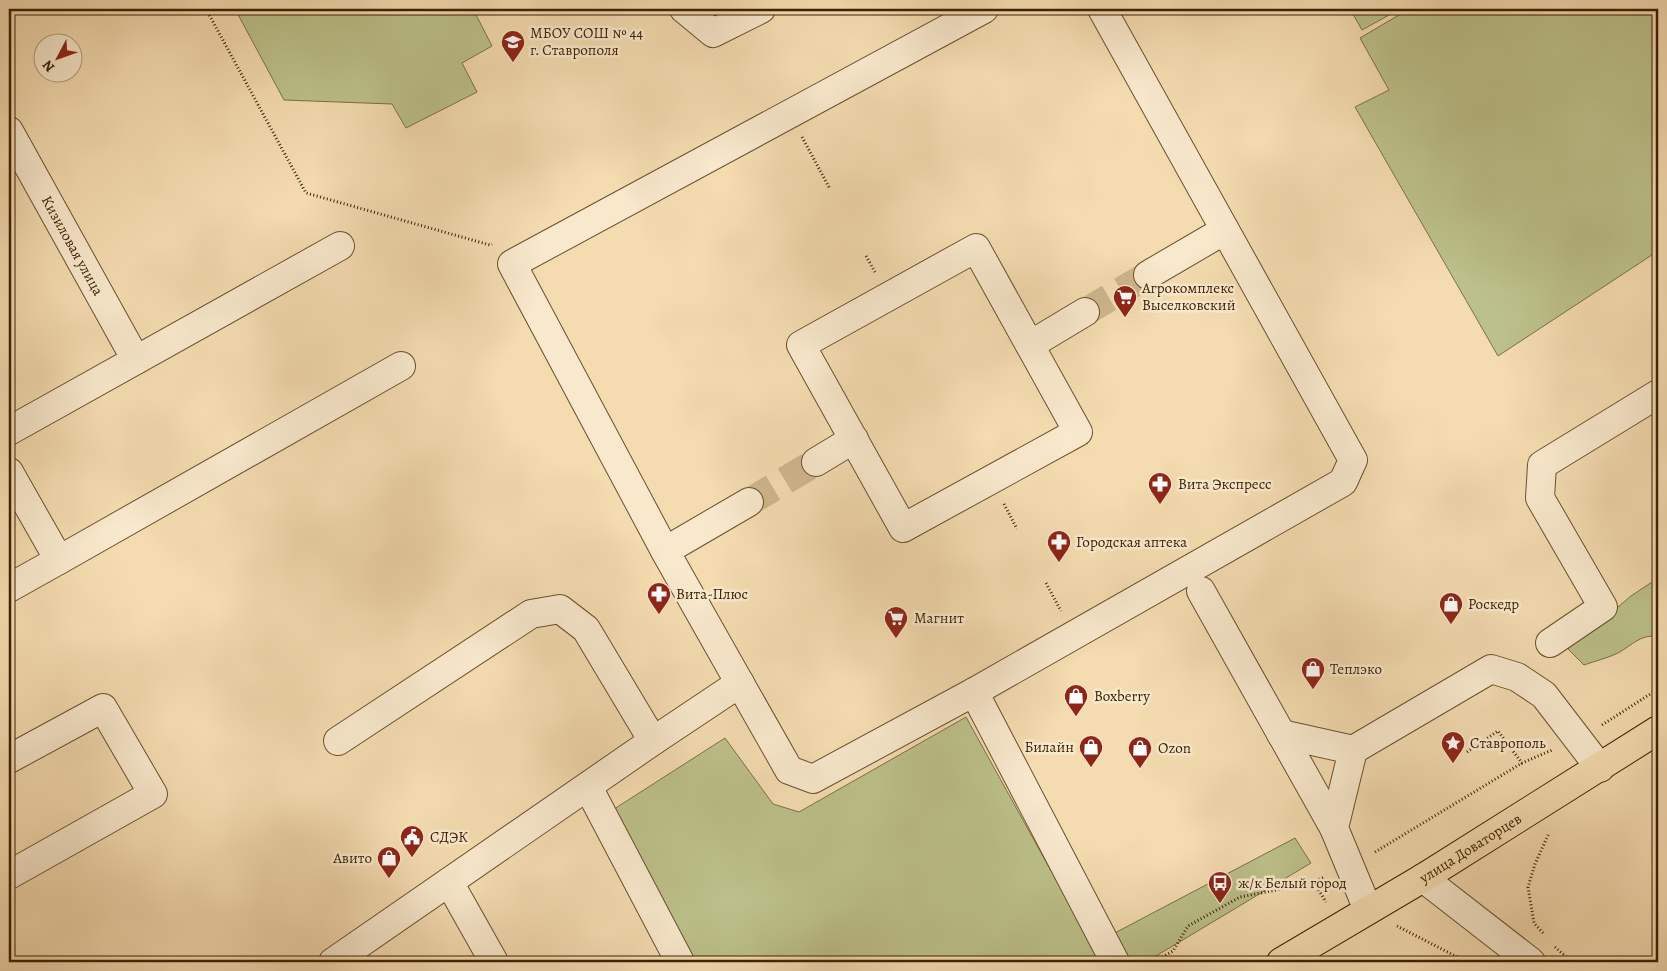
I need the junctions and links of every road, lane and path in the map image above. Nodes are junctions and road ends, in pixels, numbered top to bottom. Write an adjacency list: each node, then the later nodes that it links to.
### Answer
1 (206, 9): 10 (path)
2 (684, 9): 3 (street)
3 (761, 9)
4 (984, 9): 6 (street)
5 (1102, 9): 9 (street)
6 (790, 114): 8 (path); 23 (street)
7 (9, 131): 15 (street, Кизиловая улица)
8 (830, 189)
9 (1225, 230): 12 (street); 30 (street)
10 (498, 241)
11 (340, 246): 15 (street)
12 (1148, 275)
13 (1085, 312): 14 (street)
14 (1030, 345): 19 (street); 19 (street)
15 (136, 360): 18 (street)
16 (401, 366): 24 (street)
17 (1658, 394): 27 (street)
18 (9, 431)
19 (854, 439): 20 (street)
20 (816, 462)
21 (9, 472): 24 (street)
22 (749, 502): 23 (street)
23 (665, 551): 28 (street)
24 (59, 560): 25 (street)
25 (9, 588)
26 (1201, 591): 32 (street)
27 (1550, 642)
28 (740, 683): 30 (street); 35 (street)
29 (1658, 689): 33 (path)
30 (974, 692): 53 (street)
31 (1658, 730): 39 (main road, улица Доваторцев)
32 (1281, 734): 36 (street); 41 (street)
33 (1578, 740): 36 (street); 37 (path); 39 (street)
34 (338, 741): 35 (street)
35 (653, 741): 40 (street)
36 (1353, 750): 41 (street)
37 (1467, 752)
38 (9, 759): 43 (street)
39 (1600, 768): 44 (main road, улица Доваторцев)
40 (588, 787): 45 (street); 52 (street)
41 (1334, 828): 46 (street)
42 (1550, 832): 48 (path)
43 (9, 875)
44 (1423, 878): 46 (main road, улица Доваторцев); 56 (street)
45 (449, 882): 50 (street); 51 (street)
46 (1368, 910): 54 (main road, улица Доваторцев)
47 (1394, 925): 55 (path)
48 (1547, 938)
49 (1554, 946): 57 (path)
50 (333, 962)
51 (494, 962)
52 (680, 962)
53 (1115, 962)
54 (1281, 962)
55 (1467, 962)
56 (1531, 962)
57 (1572, 962)

